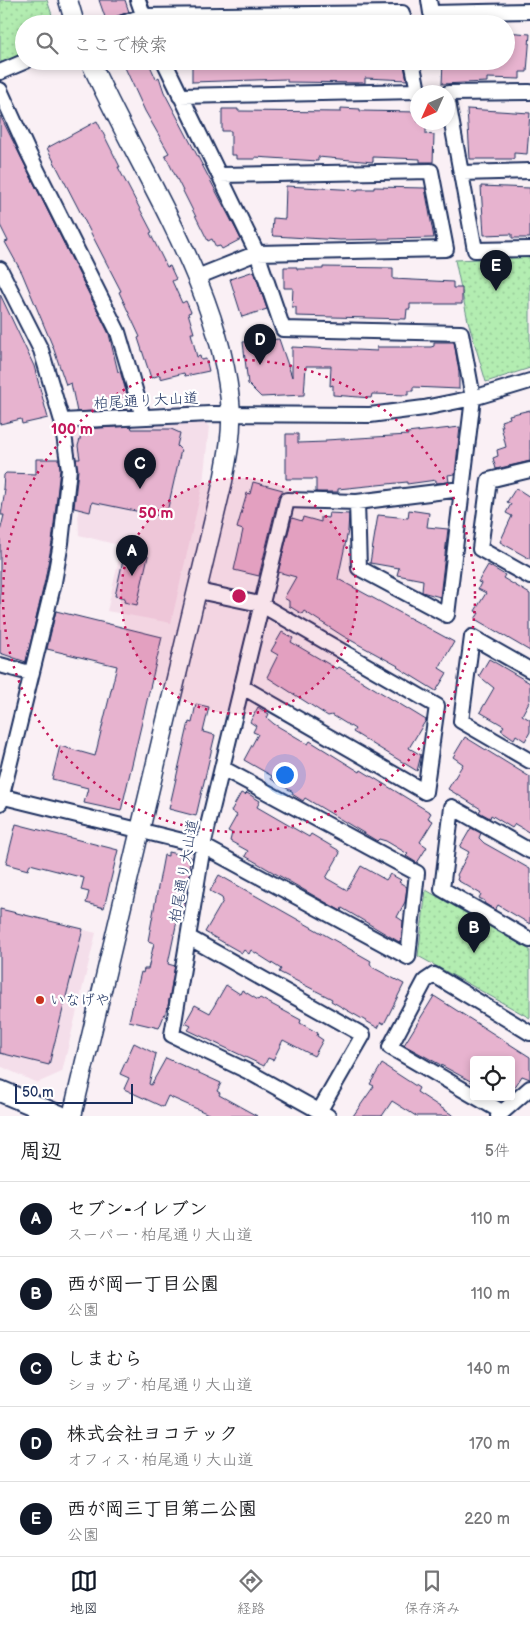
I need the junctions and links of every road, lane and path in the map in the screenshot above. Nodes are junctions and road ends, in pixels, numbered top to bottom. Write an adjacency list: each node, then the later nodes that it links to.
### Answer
1 (68, 0): 5 (street)
2 (138, 0): 6 (street)
3 (429, 0): 4 (street)
4 (530, 12)
5 (72, 15)
6 (142, 15)
7 (328, 15): 8 (street)
8 (403, 15)
9 (15, 66): 13 (street)
10 (94, 70): 25 (street)
11 (168, 70): 17 (street)
12 (414, 70): 17 (street)
13 (0, 72)
14 (0, 90): 29 (street)
15 (530, 92): 16 (street)
16 (455, 93)
17 (180, 96): 21 (street)
18 (453, 130): 20 (street)
19 (530, 172): 20 (street)
20 (461, 173): 22 (street)
21 (220, 175): 23 (street); 23 (street)
22 (530, 250)
23 (257, 253): 25 (street); 27 (street)
24 (0, 268): 30 (street)
25 (197, 277): 28 (street)
26 (530, 381): 27 (street, 柏尾通り大山道)
27 (473, 398): 28 (street, 柏尾通り大山道); 32 (street)
28 (231, 414): 29 (street, 柏尾通り大山道); 35 (street)
29 (143, 418): 30 (street, 柏尾通り大山道)
30 (62, 421): 39 (street)
31 (530, 470): 34 (street)
32 (461, 489): 33 (street); 33 (street)
33 (357, 502): 36 (street, 柏尾通り大山道)
34 (530, 578)
35 (198, 591): 36 (street); 44 (street)
36 (260, 604): 40 (street, 柏尾通り大山道); 40 (street)
37 (0, 666): 39 (street)
38 (530, 670): 41 (street)
39 (30, 673): 43 (street)
40 (241, 686): 42 (street, 柏尾通り大山道)
41 (530, 761)
42 (222, 768): 45 (street, 柏尾通り大山道); 45 (street)
43 (0, 798): 44 (street)
44 (142, 831): 45 (street); 57 (street)
45 (203, 846): 47 (street, 柏尾通り大山道)
46 (530, 851): 48 (street)
47 (188, 937): 54 (street, 柏尾通り大山道); 54 (street)
48 (530, 940)
49 (530, 1033): 52 (street)
50 (530, 1088): 55 (street)
51 (0, 1091): 56 (main road)
52 (470, 1094)
53 (481, 1101): 55 (street)
54 (324, 1113)
55 (500, 1114)
56 (60, 1116)
57 (72, 1116)

